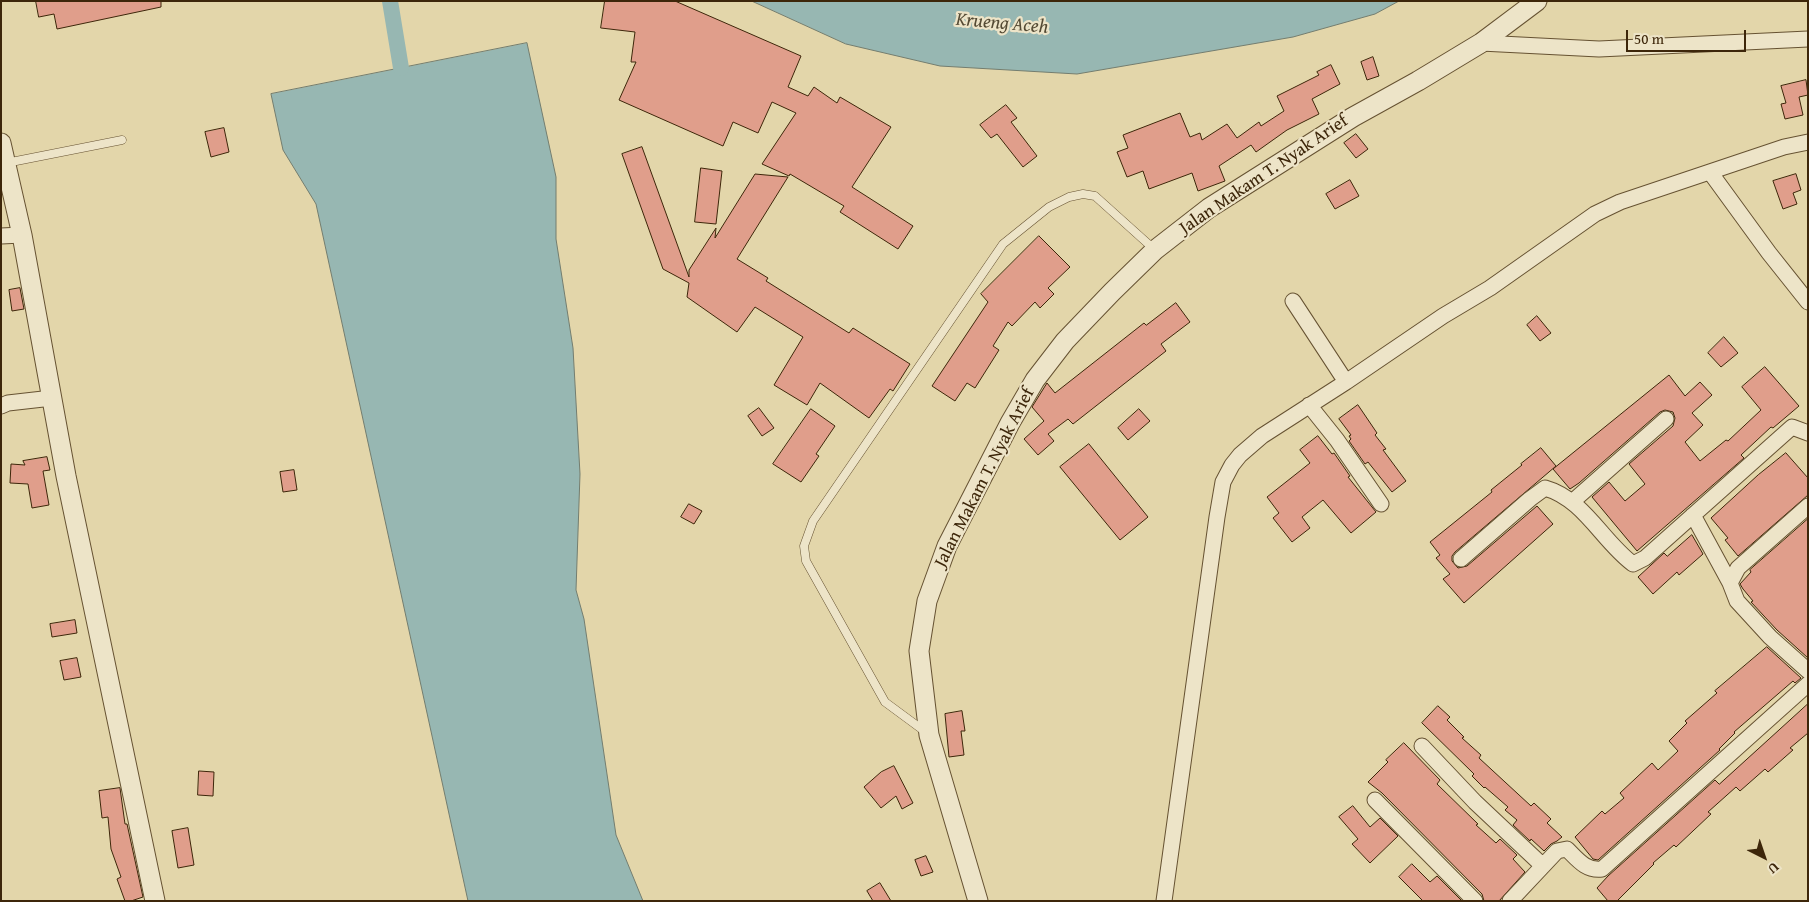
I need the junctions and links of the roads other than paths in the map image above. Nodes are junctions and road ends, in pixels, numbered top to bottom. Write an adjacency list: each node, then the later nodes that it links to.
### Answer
1 (1537, 1): 3 (street, Jalan Makam T. Nyak Arief)
2 (1808, 39): 3 (street)
3 (1481, 43): 11 (street, Jalan Makam T. Nyak Arief)
4 (122, 140): 7 (lane)
5 (1808, 142): 8 (street)
6 (1, 143): 7 (street)
7 (5, 163): 9 (street)
8 (1710, 172): 13 (street); 14 (street)
9 (22, 235): 10 (street); 15 (street)
10 (1, 236)
11 (1156, 250): 28 (street, Jalan Makam T. Nyak Arief); 28 (lane)
12 (1293, 301): 14 (street)
13 (1808, 302)
14 (1346, 382): 16 (street)
15 (52, 398): 17 (street); 32 (street)
16 (1309, 405): 21 (street); 34 (street)
17 (1, 406)
18 (1666, 418): 20 (street)
19 (1808, 433): 23 (street)
20 (1572, 502): 23 (street); 24 (street)
21 (1381, 504)
22 (1808, 506): 25 (street)
23 (1693, 516): 25 (street)
24 (1462, 559)
25 (1730, 583): 26 (street)
26 (1808, 671)
27 (1808, 684): 31 (street)
28 (930, 735): 33 (street, Jalan Makam T. Nyak Arief)
29 (1422, 746): 31 (street)
30 (1375, 800): 35 (street)
31 (1543, 866): 36 (street)
32 (155, 901)
33 (978, 901)
34 (1164, 901)
35 (1476, 901)
36 (1510, 901)

